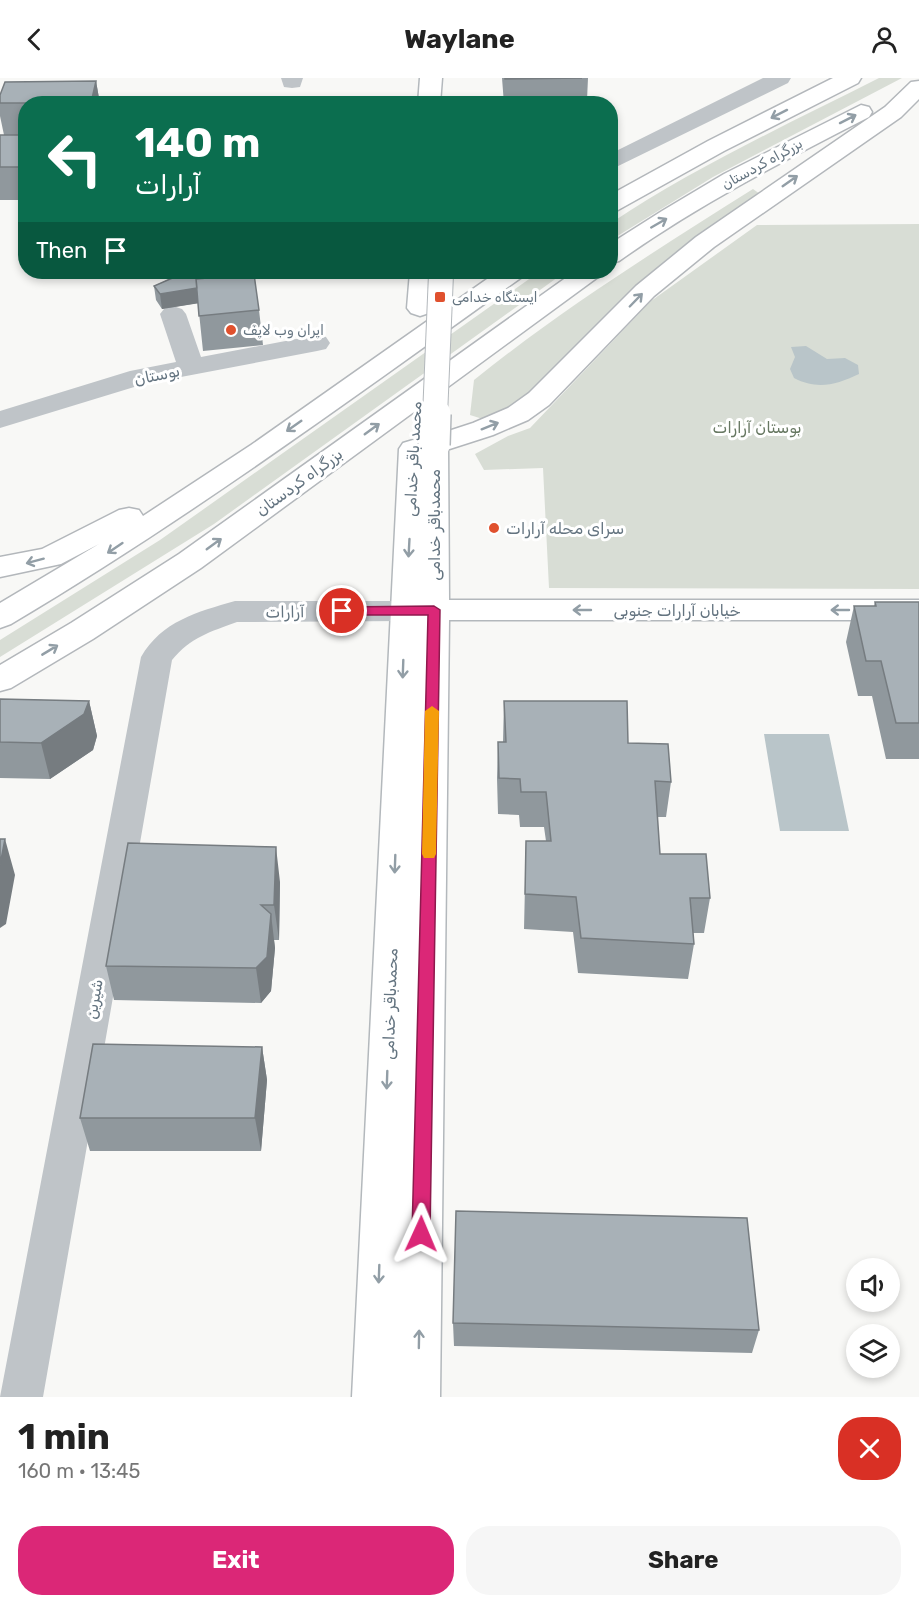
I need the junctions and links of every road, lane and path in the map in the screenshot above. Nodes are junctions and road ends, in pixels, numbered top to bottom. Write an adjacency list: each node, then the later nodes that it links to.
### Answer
1 (430, 78): 6 (main road)
2 (445, 78): 7 (main road)
3 (780, 78): 8 (street)
4 (850, 78): 9 (main road, one-way to 9)
5 (919, 85): 10 (main road, بزرگراه کردستان, one-way to 5); 19 (main road, one-way to 5)
6 (429, 96)
7 (445, 96)
8 (618, 159)
9 (618, 201)
10 (618, 250)
11 (434, 279): 19 (main road, محمد باقر خدامی)
12 (436, 279): 19 (main road, محمد باقر خدامی, bridge)
13 (503, 279): 20 (main road, one-way to 20)
14 (579, 279): 26 (main road, بزرگراه کردستان, one-way to 14)
15 (173, 314): 17 (street)
16 (317, 343): 17 (street, بوستان)
17 (192, 368): 18 (street, بوستان)
18 (0, 420)
19 (424, 432): 22 (main road, محمد باقر خدامی)
20 (257, 453): 21 (main road, one-way to 21); 24 (main road, one-way to 24)
21 (0, 567)
22 (420, 610): 23 (main road, خیابان آرارات جنوبی, one-way to 22); 25 (street, آرارات); 28 (main road, محمدباقر خدامی, one-way to 28); 29 (main road, one-way to 22)
23 (919, 610)
24 (0, 617)
25 (202, 623): 27 (street, شیرین)
26 (0, 680)
27 (21, 1397)
28 (374, 1397)
29 (418, 1397)

